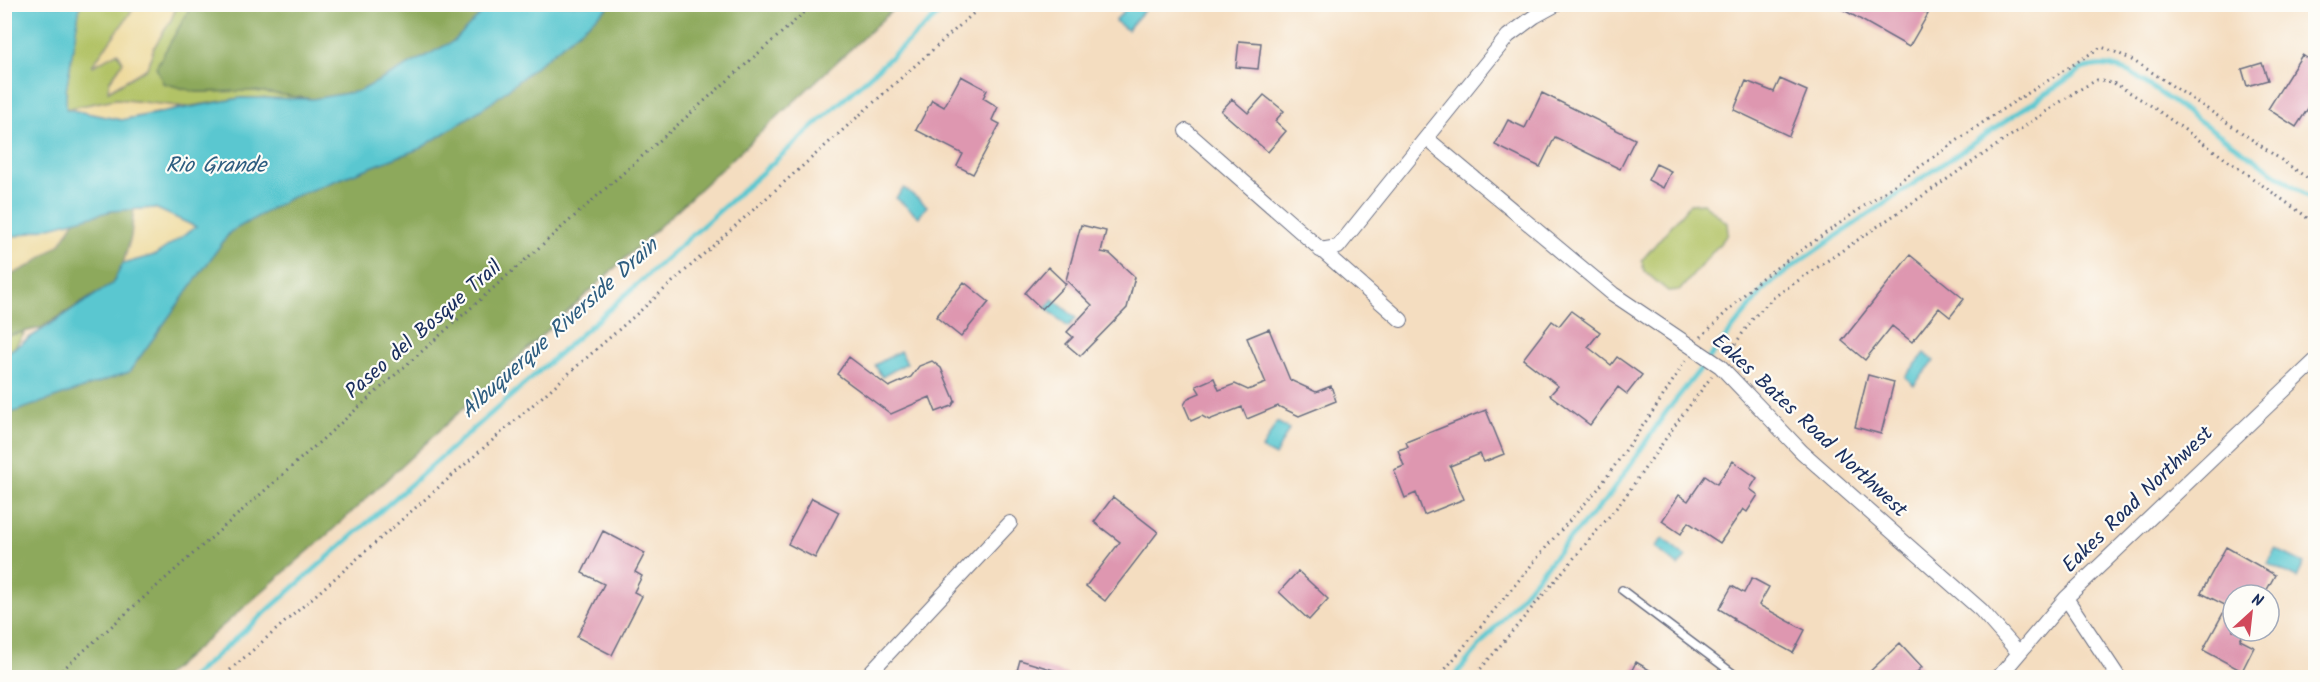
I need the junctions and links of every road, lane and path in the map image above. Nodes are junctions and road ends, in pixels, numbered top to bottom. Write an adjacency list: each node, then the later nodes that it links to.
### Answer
1 (814, 4): 17 (path, Paseo del Bosque Trail)
2 (984, 4): 18 (path)
3 (1557, 4): 5 (street)
4 (1186, 131): 8 (street)
5 (1426, 138): 8 (street); 10 (street, Eakes Bates Road Northwest)
6 (2316, 184): 10 (path)
7 (2316, 227): 12 (path)
8 (1320, 250): 9 (street)
9 (1401, 320)
10 (1694, 346): 12 (street, Eakes Bates Road Northwest); 20 (path)
11 (2316, 360): 15 (street, Eakes Road Northwest)
12 (1720, 366): 16 (street, Eakes Bates Road Northwest); 21 (path)
13 (1010, 523): 19 (street)
14 (1622, 590): 22 (lane)
15 (2066, 598): 16 (street, Eakes Road Northwest); 24 (street)
16 (2019, 653): 23 (street, Eakes Road Northwest)
17 (53, 678)
18 (221, 678)
19 (865, 678)
20 (1438, 678)
21 (1473, 678)
22 (1739, 678)
23 (1998, 678)
24 (2119, 678)

